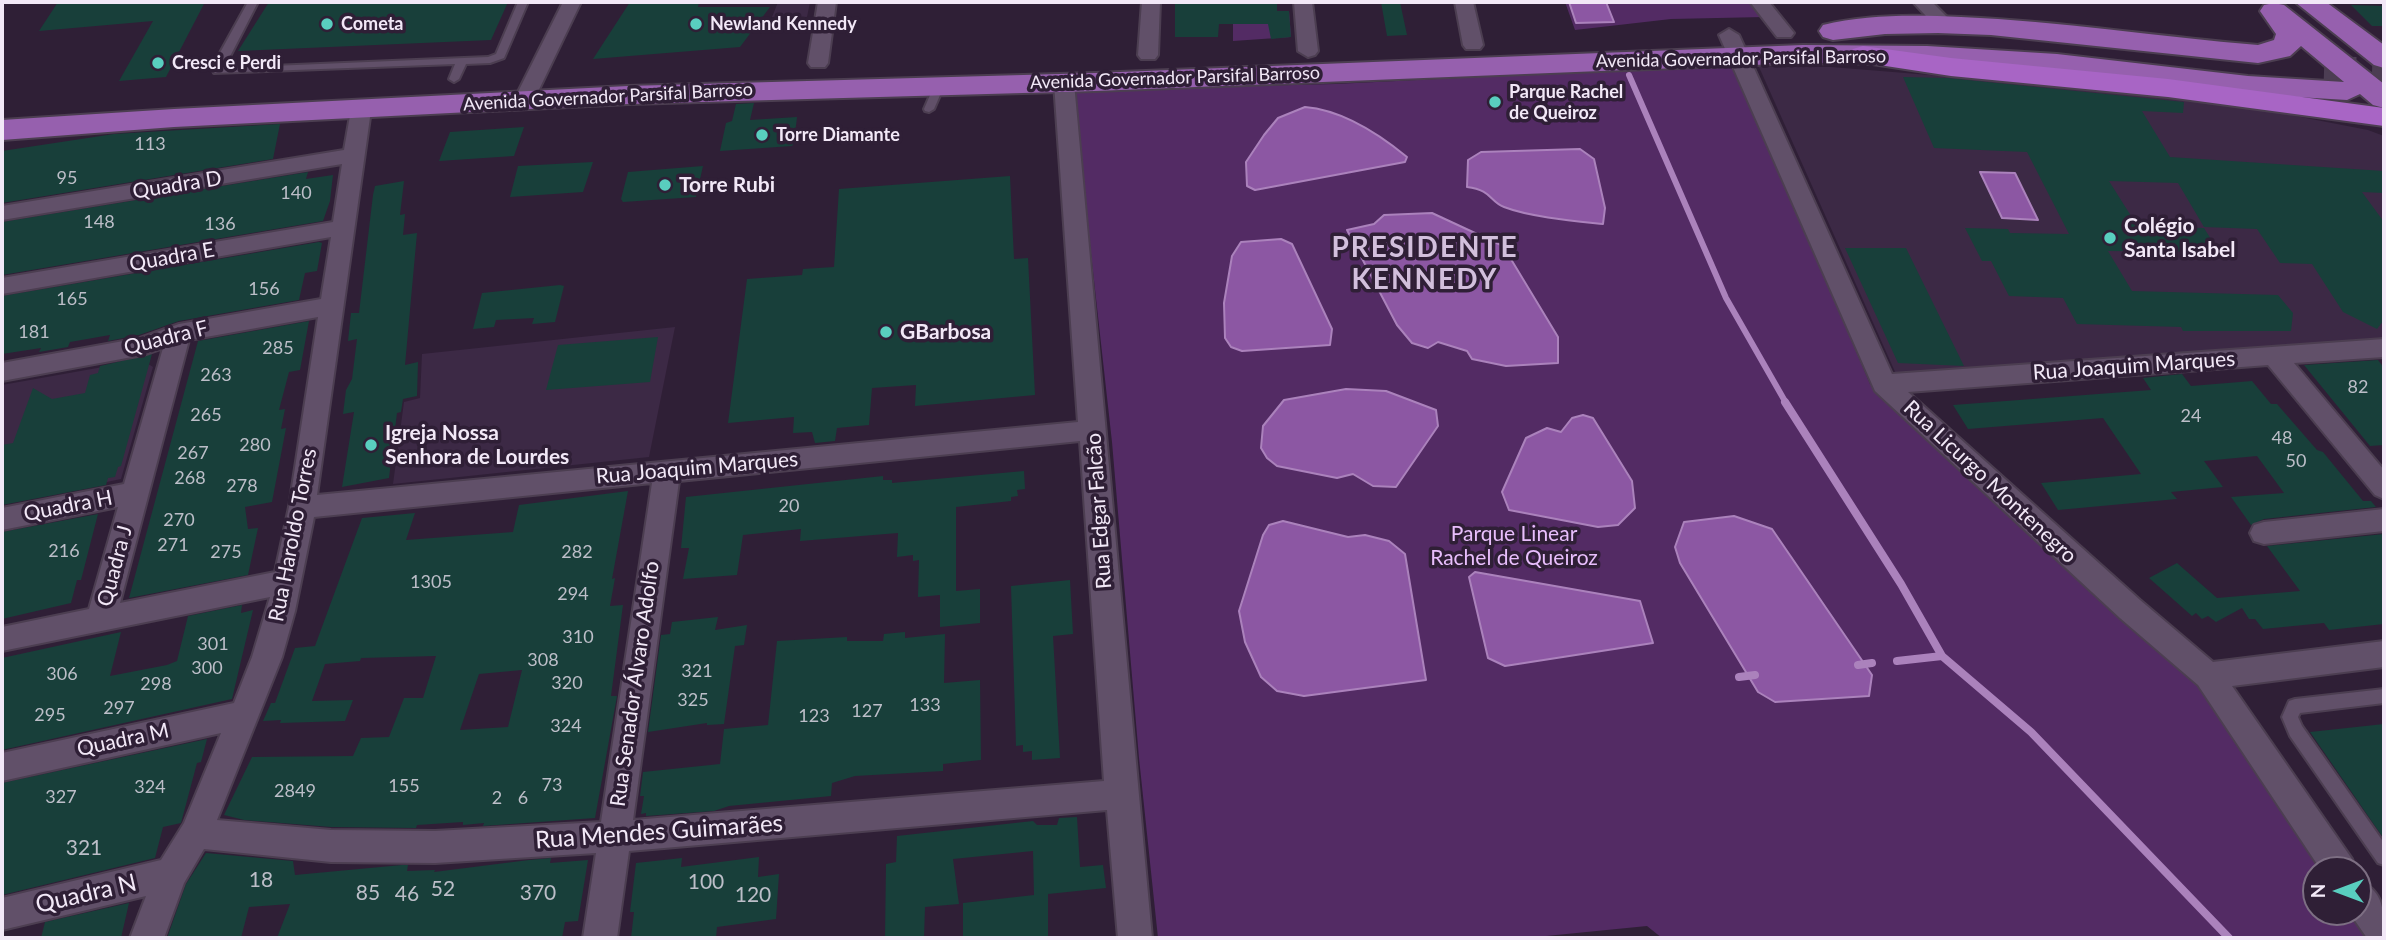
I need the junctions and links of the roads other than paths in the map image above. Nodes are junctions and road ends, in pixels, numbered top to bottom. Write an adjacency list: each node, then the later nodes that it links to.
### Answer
1 (253, 2): 24 (lane)
2 (523, 2): 24 (lane)
3 (572, 2): 26 (street)
4 (827, 2): 23 (street)
5 (1151, 2): 20 (street)
6 (1303, 2): 19 (street)
7 (1464, 2): 17 (street)
8 (1759, 2): 15 (street)
9 (1922, 2): 13 (street)
10 (2309, 2): 22 (main road)
11 (2328, 2): 16 (main road)
12 (2269, 7): 13 (main road); 29 (main road)
13 (1946, 26): 14 (main road)
14 (1833, 31): 15 (main road, Avenida Governador Parsifal Barroso); 25 (main road, Avenida Governador Parsifal Barroso)
15 (1784, 33): 18 (main road, Avenida Governador Parsifal Barroso)
16 (2384, 43)
17 (1473, 45): 18 (main road, Avenida Governador Parsifal Barroso); 19 (main road, Avenida Governador Parsifal Barroso)
18 (1733, 45): 21 (main road, Avenida Governador Parsifal Barroso); 27 (main road, Avenida Governador Parsifal Barroso); 44 (street, Rua Licurgo Montenegro)
19 (1299, 51): 20 (main road, Avenida Governador Parsifal Barroso); 27 (main road)
20 (1148, 55): 23 (main road, Avenida Governador Parsifal Barroso)
21 (1863, 55): 28 (main road, Avenida Governador Parsifal Barroso); 33 (highway)
22 (2384, 60)
23 (818, 63): 26 (main road, Avenida Governador Parsifal Barroso)
24 (458, 70): 26 (main road, Avenida Governador Parsifal Barroso); 31 (main road, Avenida Governador Parsifal Barroso)
25 (2324, 72)
26 (538, 73): 30 (street)
27 (1064, 83): 30 (main road, Avenida Governador Parsifal Barroso); 45 (street, Rua Edgar Falcão)
28 (2347, 91)
29 (2384, 99)
30 (524, 100): 32 (main road, Avenida Governador Parsifal Barroso)
31 (2, 107)
32 (361, 110): 34 (main road, Avenida Governador Parsifal Barroso); 35 (street, Rua Haroldo Torres)
33 (2384, 117)
34 (2, 130)
35 (352, 156): 36 (street, Quadra D); 37 (street, Rua Haroldo Torres)
36 (2, 213)
37 (342, 229): 38 (street, Quadra E); 39 (street, Rua Haroldo Torres)
38 (2, 286)
39 (331, 306): 40 (street, Quadra F); 49 (street, Rua Haroldo Torres)
40 (179, 333): 43 (street, Quadra F); 48 (street, Quadra J)
41 (2384, 348): 42 (street, Rua Joaquim Marques)
42 (2274, 356): 44 (street, Rua Joaquim Marques); 47 (street)
43 (2, 372)
44 (1884, 384): 57 (street, Rua Licurgo Montenegro)
45 (1093, 430): 46 (street, Rua Joaquim Marques); 61 (street, Rua Edgar Falcão)
46 (667, 471): 49 (street, Rua Joaquim Marques); 63 (street, Rua Senador Álvaro Adolfo)
47 (2384, 488)
48 (135, 493): 50 (street, Quadra H); 54 (street, Quadra J)
49 (302, 508): 53 (street, Rua Haroldo Torres)
50 (2, 519)
51 (2384, 520): 52 (street)
52 (2264, 533)
53 (285, 582): 54 (street, Quadra J); 59 (street, Rua Haroldo Torres)
54 (101, 619): 55 (street)
55 (2, 639)
56 (2384, 653): 57 (street)
57 (2208, 676): 64 (street, Rua Licurgo Montenegro)
58 (2384, 696): 65 (lane)
59 (245, 714): 60 (street, Quadra M); 62 (street, Rua Haroldo Torres)
60 (2, 767)
61 (1121, 794): 63 (street, Rua Mendes Guimarães); 72 (street, Rua Edgar Falcão)
62 (196, 833): 63 (street, Rua Mendes Guimarães); 66 (street, Rua Haroldo Torres)
63 (612, 837): 71 (street, Rua Senador Álvaro Adolfo)
64 (2330, 856)
65 (2384, 857)
66 (171, 874): 67 (street, Quadra N); 70 (street, Rua Haroldo Torres)
67 (2, 914)
68 (2372, 916): 69 (street)
69 (2384, 934)
70 (147, 938)
71 (600, 938)
72 (1135, 938)

